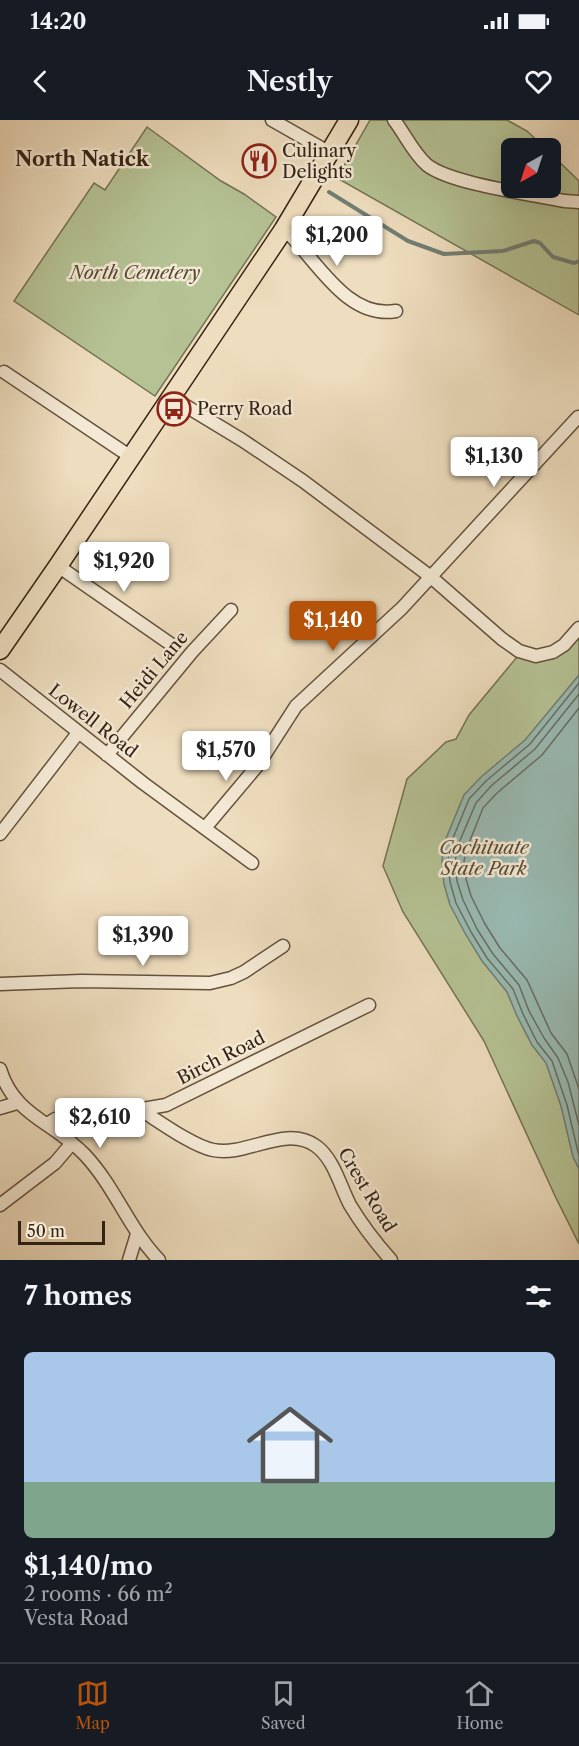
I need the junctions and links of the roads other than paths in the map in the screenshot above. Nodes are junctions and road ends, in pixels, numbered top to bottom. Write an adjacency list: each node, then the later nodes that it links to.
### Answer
1 (272, 120): 4 (street)
2 (349, 120): 4 (main road)
3 (394, 120): 5 (street)
4 (330, 153): 6 (main road)
5 (579, 202)
6 (284, 229): 7 (street); 9 (main road)
7 (396, 311)
8 (4, 372): 11 (street)
9 (171, 397): 11 (main road); 13 (street)
10 (578, 417): 13 (street)
11 (131, 457): 12 (main road)
12 (58, 566): 16 (street); 17 (main road)
13 (431, 577): 15 (street); 21 (street)
14 (231, 610): 20 (street, Heidi Lane)
15 (579, 628)
16 (172, 645)
17 (0, 650)
18 (0, 670): 19 (street, Lowell Road)
19 (78, 733): 20 (street, Lowell Road); 22 (street)
20 (107, 755): 21 (street, Lowell Road)
21 (206, 828): 23 (street, Lowell Road)
22 (0, 834)
23 (252, 863)
24 (284, 946): 25 (street)
25 (0, 984)
26 (369, 1005): 30 (street, Birch Road)
27 (0, 1070): 28 (street)
28 (17, 1103): 29 (street); 31 (street)
29 (0, 1108)
30 (141, 1110): 31 (street, Birch Road); 37 (street, Crest Road)
31 (48, 1124): 32 (street)
32 (72, 1143): 33 (street); 34 (street)
33 (0, 1205)
34 (137, 1234): 35 (street); 36 (street)
35 (129, 1260)
36 (159, 1260)
37 (391, 1260)

